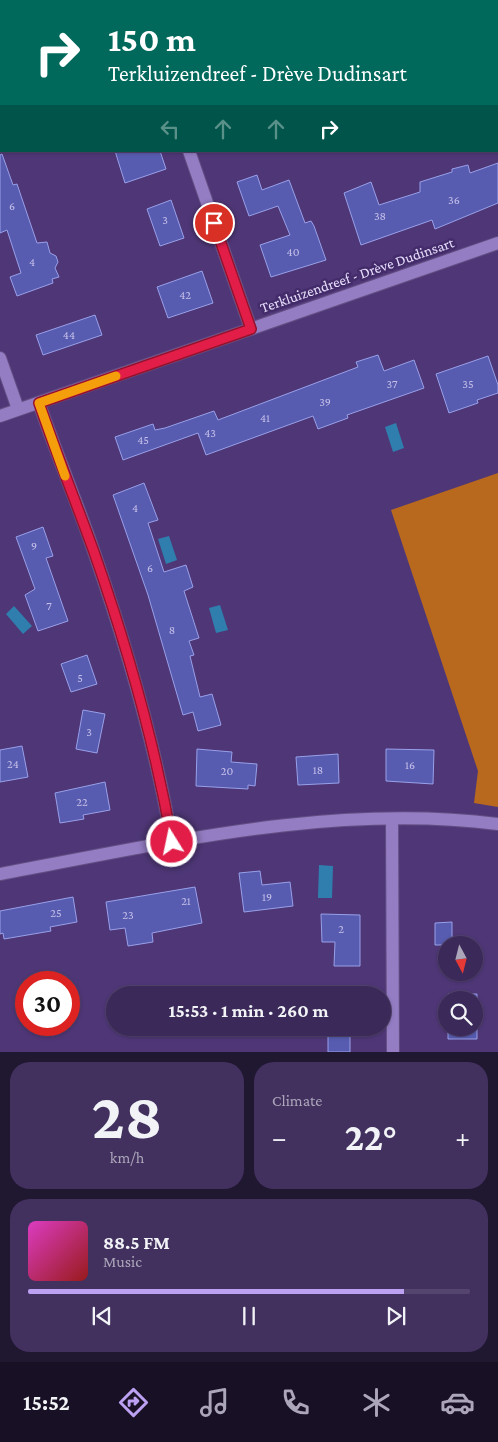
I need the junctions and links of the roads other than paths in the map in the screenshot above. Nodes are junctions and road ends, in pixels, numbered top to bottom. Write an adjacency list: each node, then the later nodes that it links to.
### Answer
1 (189, 152): 3 (street)
2 (498, 244): 3 (street, Terkluizendreef - Drève Dudinsart)
3 (251, 329): 5 (street, Terkluizendreef - Drève Dudinsart)
4 (0, 358): 6 (street)
5 (39, 403): 6 (street, Terkluizendreef - Drève Dudinsart); 10 (street)
6 (18, 409): 7 (street, Terkluizendreef - Drève Dudinsart)
7 (0, 416)
8 (392, 819): 9 (street); 10 (street); 12 (street)
9 (498, 824)
10 (172, 842): 11 (street)
11 (0, 874)
12 (393, 1052)

